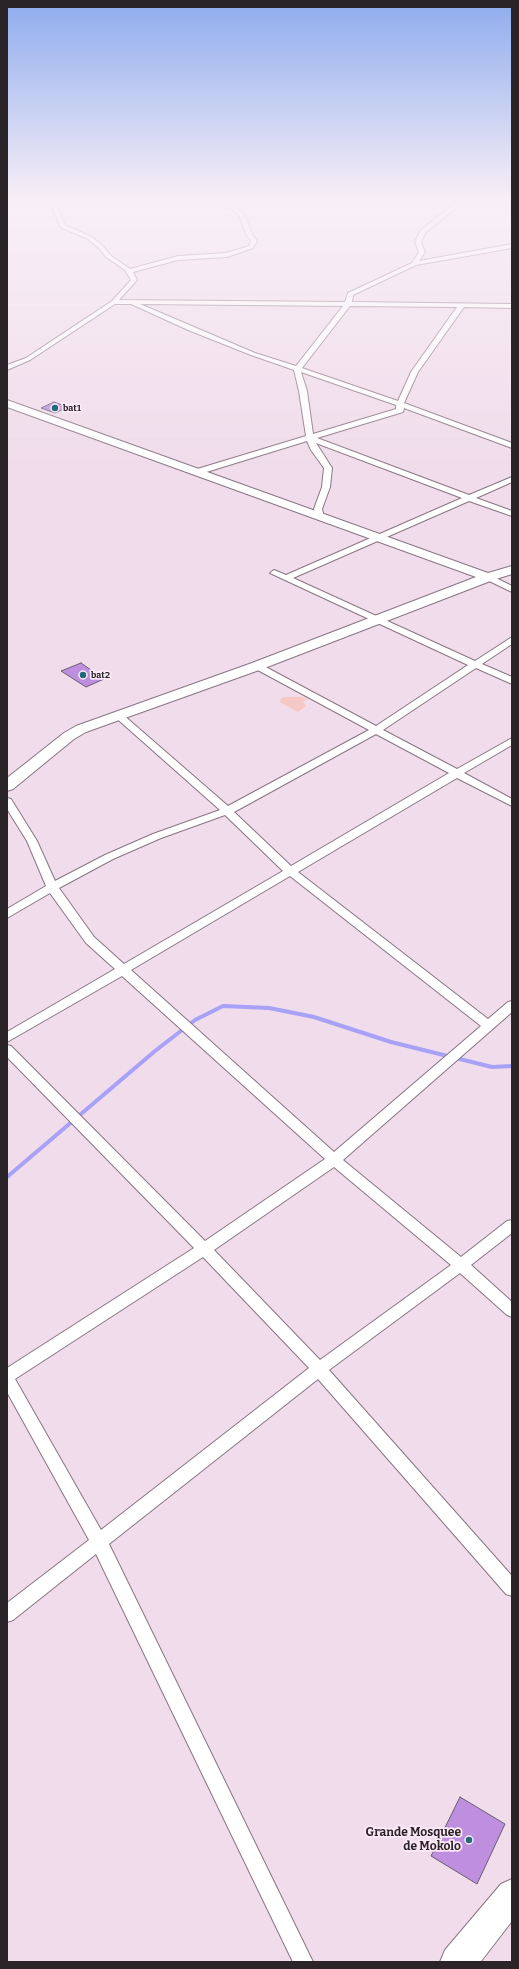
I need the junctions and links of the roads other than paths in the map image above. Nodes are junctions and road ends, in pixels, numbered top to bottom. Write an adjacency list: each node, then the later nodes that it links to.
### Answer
1 (122, 293): 4 (street)
2 (352, 293): 5 (street)
3 (128, 301): 4 (street); 5 (street); 9 (street)
4 (114, 302): 8 (street)
5 (348, 304): 6 (street); 9 (street)
6 (462, 305): 7 (street); 11 (street)
7 (512, 306)
8 (7, 368)
9 (297, 370): 11 (street); 12 (street)
10 (7, 403): 14 (street)
11 (400, 404): 12 (street); 13 (street)
12 (310, 438): 14 (street); 16 (street); 18 (street)
13 (512, 446)
14 (196, 472): 18 (street)
15 (512, 479): 16 (street)
16 (467, 498): 17 (street); 19 (street)
17 (512, 514)
18 (320, 517): 19 (street)
19 (376, 538): 22 (street); 23 (street)
20 (512, 570): 22 (street)
21 (274, 573): 23 (street)
22 (488, 577): 24 (street); 25 (street)
23 (287, 578): 25 (street)
24 (512, 588)
25 (377, 620): 27 (street); 28 (street)
26 (512, 640): 27 (street)
27 (477, 665): 29 (street); 31 (street)
28 (257, 666): 30 (street); 31 (street)
29 (512, 681)
30 (118, 715): 34 (street); 37 (street)
31 (376, 730): 33 (street); 37 (street)
32 (512, 741): 33 (street)
33 (457, 773): 36 (street); 38 (street)
34 (9, 781)
35 (7, 801): 39 (street)
36 (512, 803)
37 (227, 812): 38 (street); 39 (street)
38 (290, 871): 41 (street); 43 (street)
39 (52, 887): 40 (street); 41 (street)
40 (7, 914)
41 (122, 970): 44 (street); 46 (street)
42 (512, 1005): 43 (street)
43 (488, 1025): 46 (street)
44 (7, 1038)
45 (7, 1049): 48 (street)
46 (334, 1160): 48 (street); 49 (street)
47 (512, 1225): 49 (street)
48 (204, 1249): 51 (street); 52 (street)
49 (461, 1265): 50 (street); 51 (street)
50 (512, 1311)
51 (319, 1369): 53 (street); 54 (street)
52 (7, 1377): 53 (street)
53 (99, 1542): 55 (street); 57 (street)
54 (512, 1588)
55 (7, 1614)
56 (512, 1895): 58 (main road)
57 (303, 1962)
58 (457, 1962)

